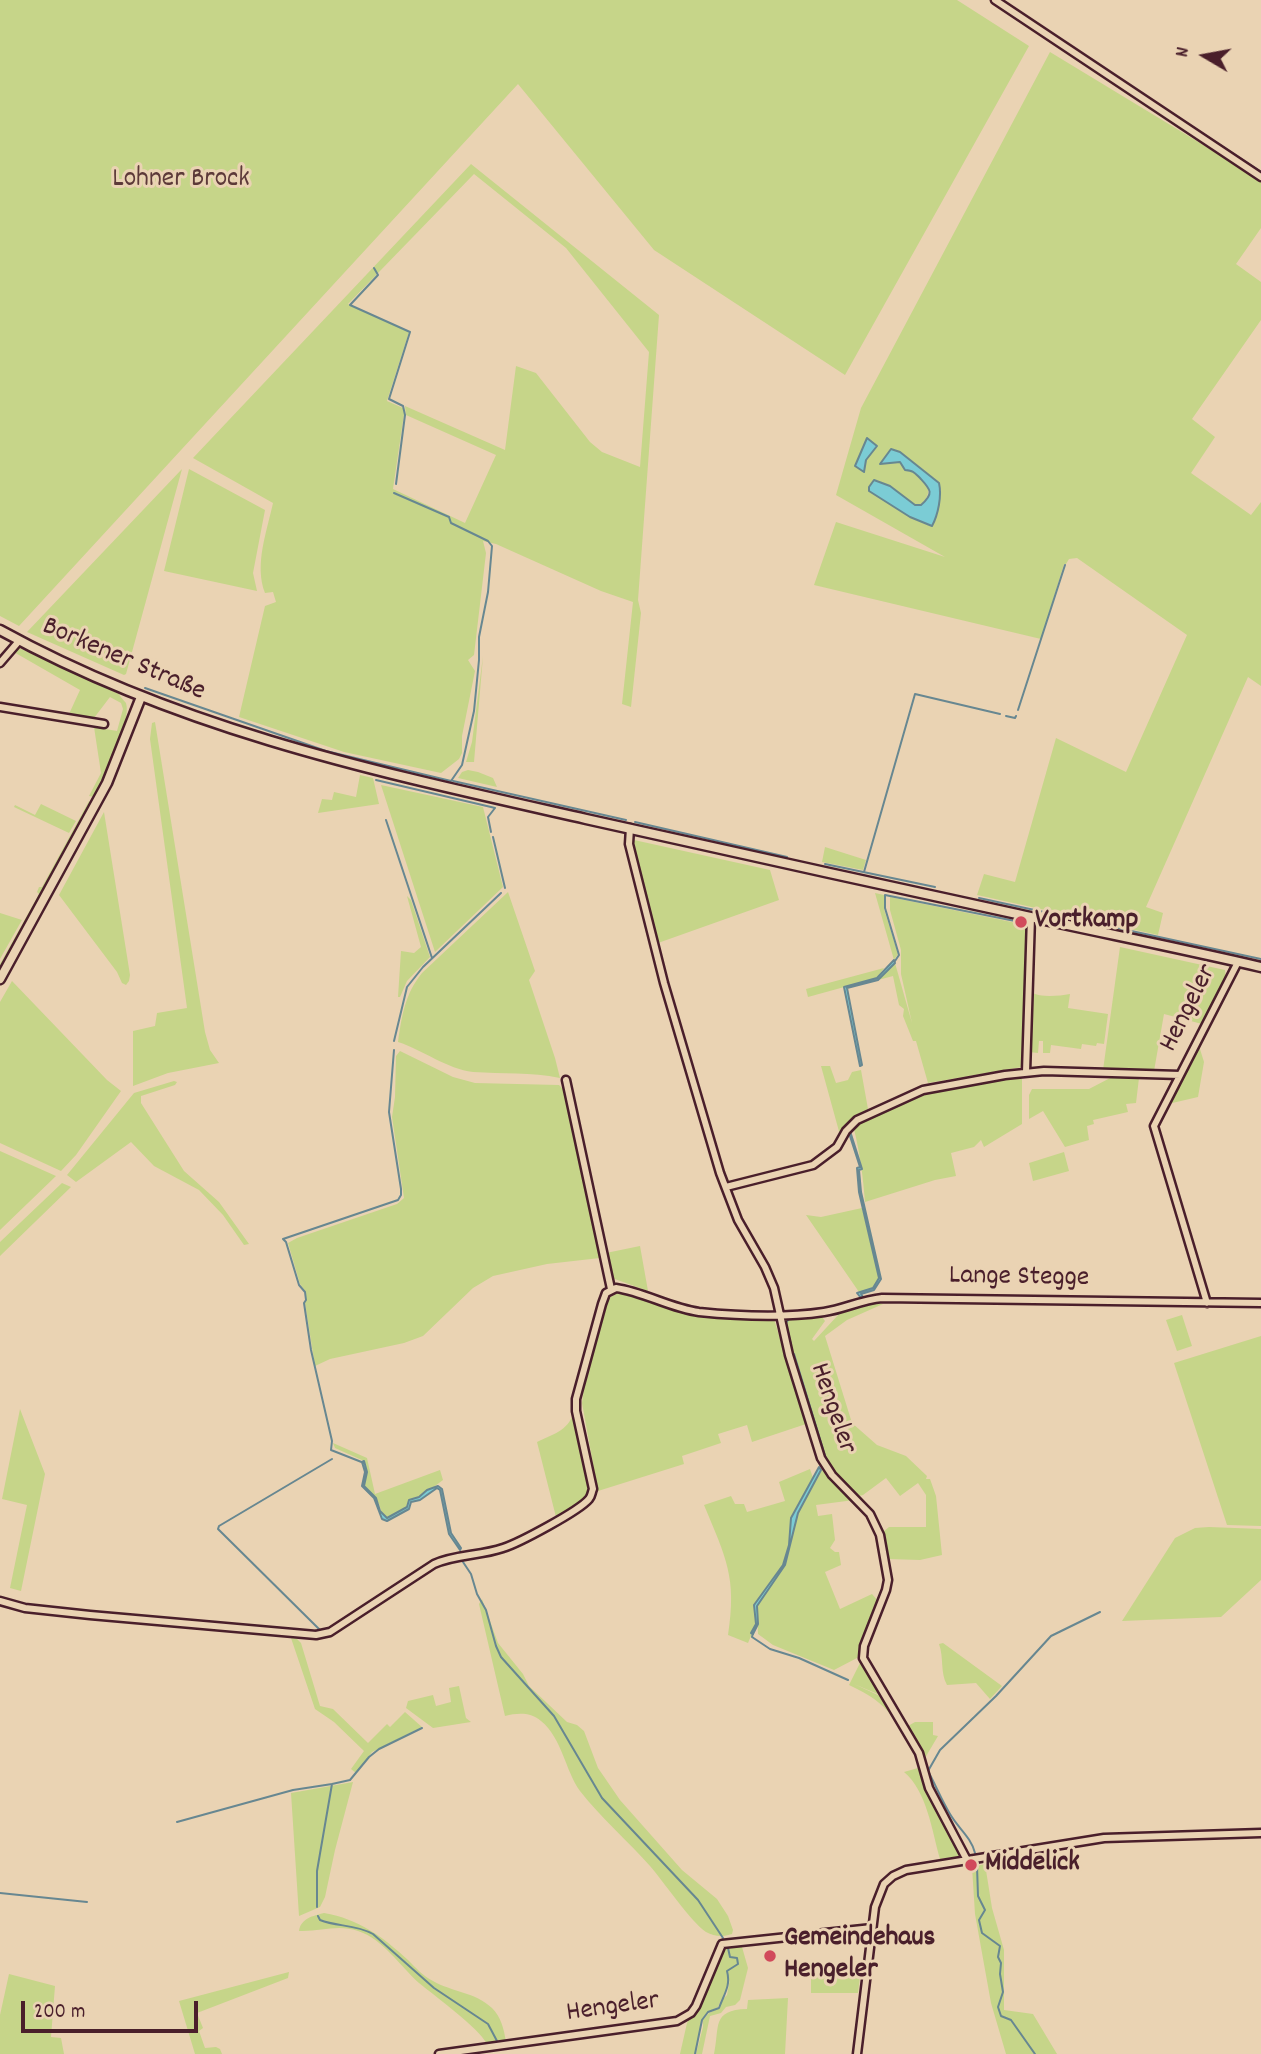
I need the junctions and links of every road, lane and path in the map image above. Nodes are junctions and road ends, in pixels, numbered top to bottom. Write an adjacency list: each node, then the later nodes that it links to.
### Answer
1 (995, 0): 2 (street)
2 (1261, 177)
3 (0, 631): 4 (main road, Borkener Straße)
4 (19, 641): 5 (street); 6 (main road, Borkener Straße)
5 (0, 663)
6 (141, 696): 9 (main road, Borkener Straße); 13 (main road)
7 (0, 707): 8 (street)
8 (104, 724)
9 (630, 828): 10 (main road, Borkener Straße); 17 (street, Hengeler)
10 (1031, 918): 11 (main road, Borkener Straße); 14 (street)
11 (1238, 962): 12 (main road, Borkener Straße); 15 (street, Hengeler)
12 (1261, 967)
13 (0, 979)
14 (1026, 1072): 15 (street, Hengeler); 17 (street, Hengeler)
15 (1180, 1075): 19 (street, Hengeler)
16 (566, 1080): 18 (street)
17 (726, 1187): 21 (street, Hengeler)
18 (611, 1289): 21 (street, Lange Stegge); 22 (street)
19 (1207, 1303): 20 (street, Lange Stegge); 21 (street, Lange Stegge)
20 (1261, 1303)
21 (779, 1315): 24 (street, Hengeler)
22 (0, 1601)
23 (1261, 1833): 24 (street)
24 (967, 1860): 25 (street)
25 (872, 1928): 26 (street, Hengeler); 27 (street)
26 (439, 2054)
27 (857, 2054)

